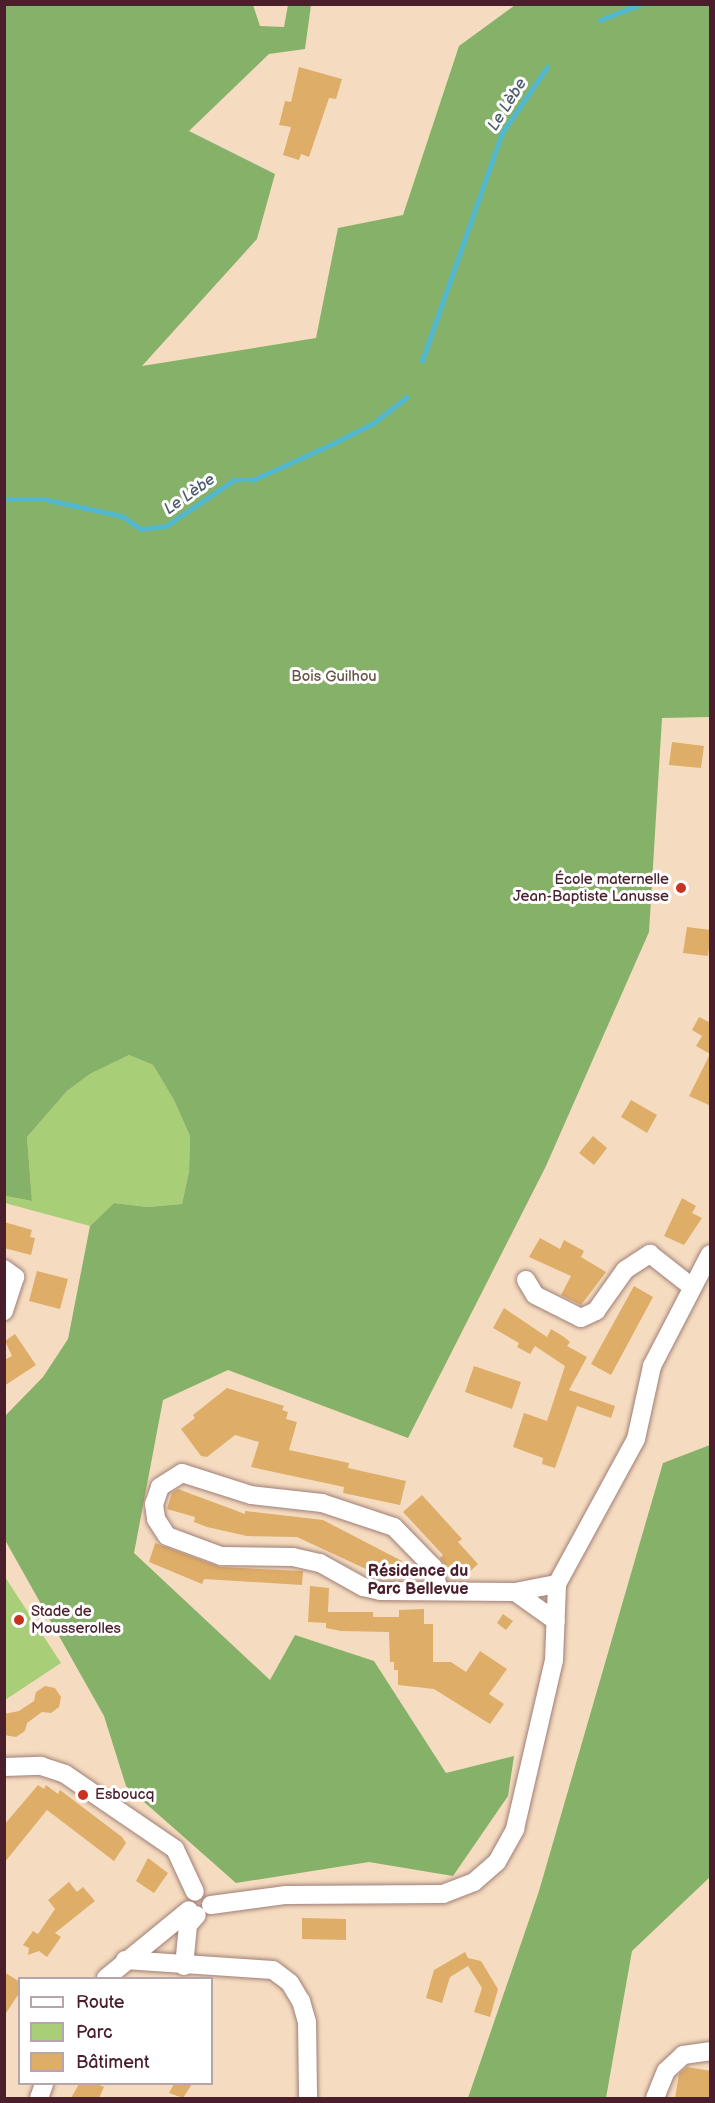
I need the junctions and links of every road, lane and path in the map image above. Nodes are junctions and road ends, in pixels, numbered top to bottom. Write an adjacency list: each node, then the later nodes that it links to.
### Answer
1 (711, 1254): 4 (street)
2 (4, 1269): 5 (street)
3 (526, 1280): 4 (street)
4 (692, 1287): 6 (street)
5 (4, 1311)
6 (557, 1584): 8 (street); 9 (street)
7 (439, 1591): 7 (street); 8 (street)
8 (515, 1592): 9 (street)
9 (556, 1621): 11 (street)
10 (4, 1767): 11 (street)
11 (199, 1910): 12 (street); 13 (street)
12 (125, 1960): 13 (street); 14 (street)
13 (183, 1966): 16 (street)
14 (107, 1977)
15 (711, 2050): 17 (street)
16 (308, 2098)
17 (655, 2098)

